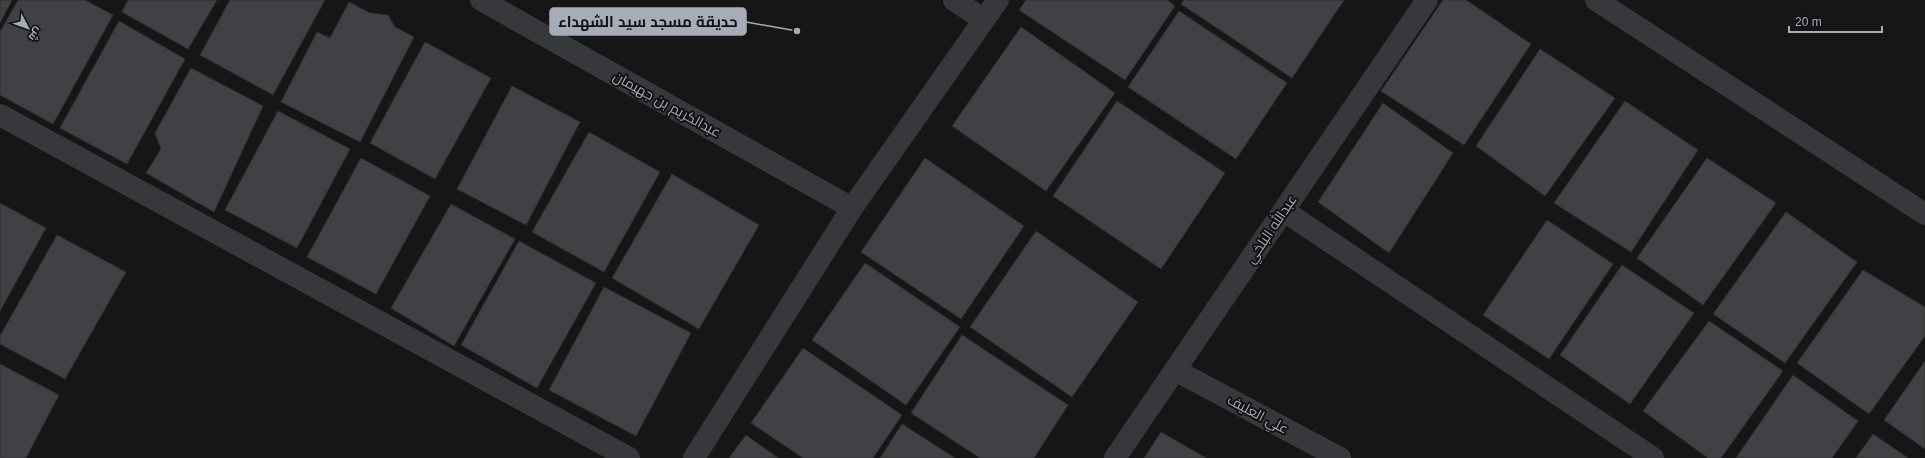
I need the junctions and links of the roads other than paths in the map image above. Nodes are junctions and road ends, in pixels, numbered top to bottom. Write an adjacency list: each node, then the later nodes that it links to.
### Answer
1 (481, 0): 8 (street, عبدالكريم بن جهيمان)
2 (954, 0): 6 (street)
3 (998, 0): 6 (street)
4 (1427, 0): 9 (street, عبدالله البلخي)
5 (1596, 0): 10 (street)
6 (984, 20): 8 (street)
7 (0, 115): 12 (street)
8 (852, 208): 13 (street)
9 (1284, 211): 11 (street, عبدالله البلخي); 16 (street)
10 (1925, 214)
11 (1175, 370): 14 (street, عبدالله البلخي); 15 (street, علي العليف)
12 (629, 458)
13 (694, 458)
14 (1115, 458)
15 (1340, 458)
16 (1653, 458)

